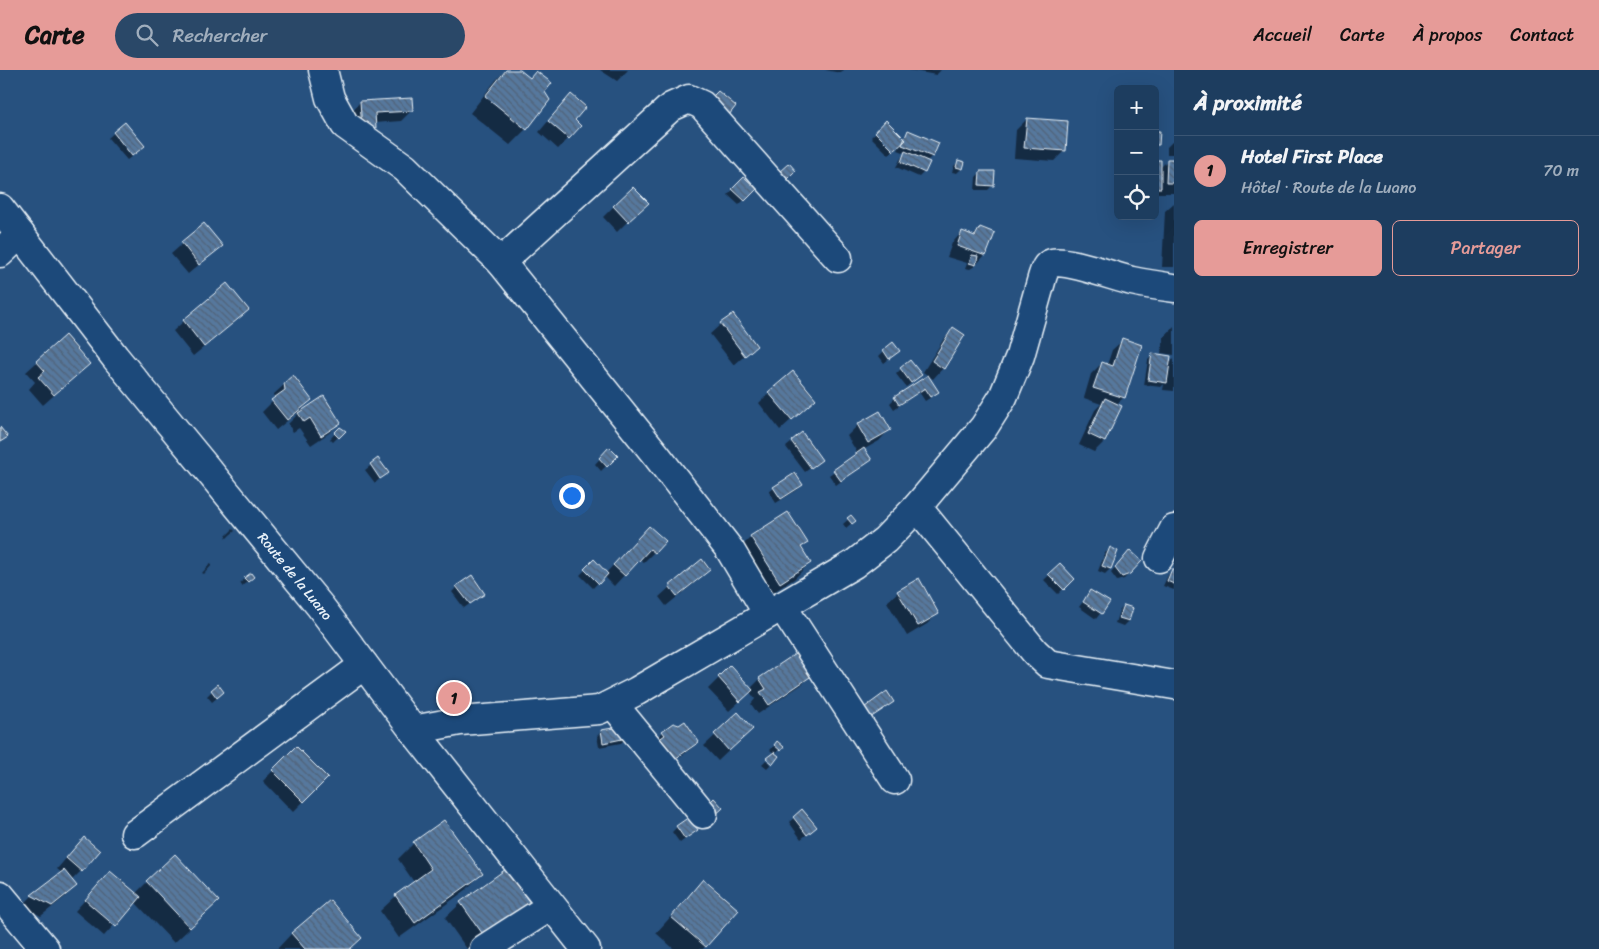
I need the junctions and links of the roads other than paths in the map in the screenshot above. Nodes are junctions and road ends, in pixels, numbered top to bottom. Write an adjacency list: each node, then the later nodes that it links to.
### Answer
1 (323, 70): 6 (street)
2 (0, 208): 3 (street, Route de la Luano)
3 (20, 234): 4 (street); 12 (street, Route de la Luano)
4 (0, 253)
5 (838, 258): 6 (street)
6 (501, 262): 11 (street)
7 (1174, 288): 8 (street)
8 (917, 507): 11 (street); 13 (street)
9 (1174, 529): 10 (street)
10 (1159, 558)
11 (775, 610): 14 (street); 16 (street)
12 (364, 665): 15 (street, Route de la Luano); 18 (street)
13 (1174, 685)
14 (613, 704): 15 (street); 17 (street)
15 (413, 730): 19 (street, Route de la Luano)
16 (895, 780)
17 (703, 814)
18 (135, 834)
19 (551, 906): 22 (street); 23 (street, Route de la Luano)
20 (4, 907): 21 (street)
21 (45, 949)
22 (484, 949)
23 (586, 949)

